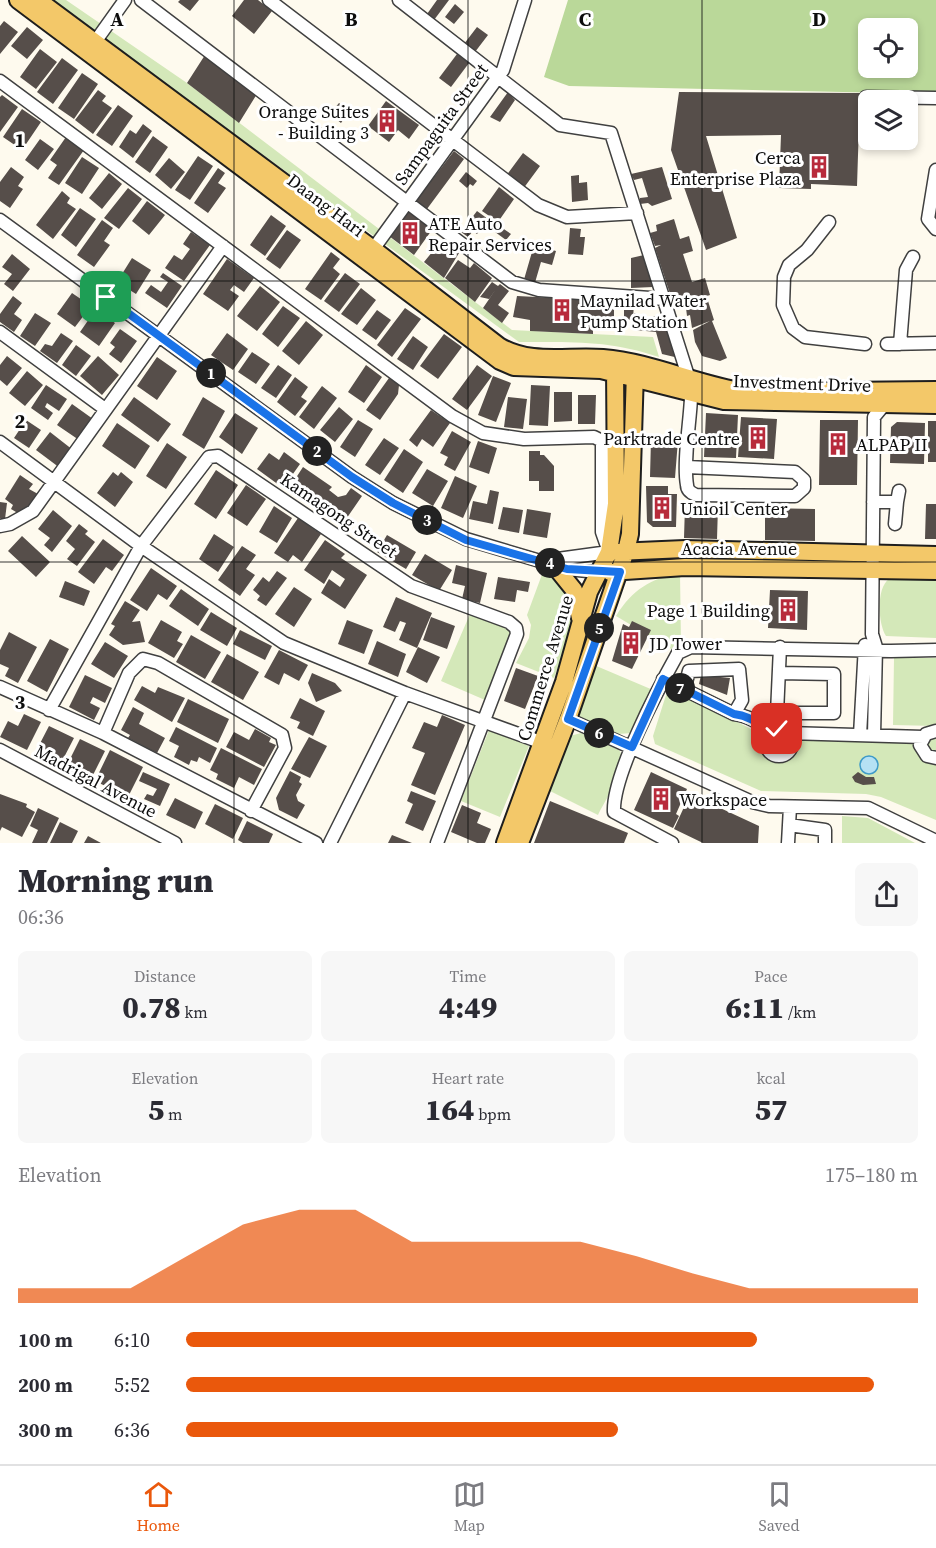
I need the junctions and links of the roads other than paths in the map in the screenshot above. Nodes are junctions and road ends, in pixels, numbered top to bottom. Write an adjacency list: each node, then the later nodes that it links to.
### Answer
1 (18, 0): 9 (main road, Daang Hari)
2 (38, 0): 9 (main road, Daang Hari)
3 (125, 0): 9 (street)
4 (141, 0): 16 (street)
5 (269, 0): 14 (street)
6 (399, 0): 10 (street)
7 (511, 0): 8 (street)
8 (524, 4): 10 (street, Sampaguita Street)
9 (91, 47): 22 (main road, Daang Hari)
10 (499, 76): 14 (street, Sampaguita Street); 17 (street)
11 (0, 81): 21 (street)
12 (918, 98): 13 (street)
13 (936, 98)
14 (453, 141): 16 (street, Sampaguita Street); 17 (street)
15 (936, 170): 20 (street)
16 (407, 201): 22 (street, Sampaguita Street); 24 (street)
17 (637, 213): 24 (street)
18 (0, 220): 26 (street, Acacia Avenue)
19 (829, 222): 28 (street)
20 (936, 229)
21 (223, 246): 26 (street); 43 (street)
22 (369, 254): 29 (main road, Daang Hari)
23 (913, 257): 27 (street)
24 (664, 298): 31 (street)
25 (0, 332): 35 (street)
26 (159, 334): 35 (street); 46 (street, Acacia Avenue)
27 (936, 343)
28 (865, 344)
29 (615, 367): 30 (main road, Daang Hari); 43 (main road, Commerce Avenue)
30 (634, 372): 31 (main road, Investment Drive); 43 (main road, Commerce Avenue)
31 (691, 386): 33 (main road, Investment Drive); 37 (street)
32 (936, 390): 33 (main road, Investment Drive)
33 (875, 402): 34 (main road, Investment Drive); 39 (street)
34 (936, 405)
35 (105, 409): 38 (street)
36 (0, 442): 38 (street)
37 (687, 467): 37 (street)
38 (54, 480): 41 (street); 42 (street)
39 (873, 502): 40 (street); 45 (street)
40 (895, 524)
41 (0, 526)
42 (141, 546): 58 (street); 59 (street, Kamagong Street); 62 (street, Kamagong Street)
43 (617, 552): 45 (main road, Acacia Avenue); 46 (street, Acacia Avenue); 48 (main road, Commerce Avenue); 49 (main road, Commerce Avenue)
44 (936, 555): 45 (main road, Acacia Avenue)
45 (873, 561): 47 (main road, Acacia Avenue); 49 (main road, Acacia Avenue); 53 (street)
46 (548, 563): 48 (street, Acacia Avenue); 50 (main road)
47 (936, 571)
48 (598, 572): 49 (main road, Acacia Avenue); 50 (main road, Commerce Avenue)
49 (620, 572): 61 (main road, Commerce Avenue)
50 (580, 623): 70 (main road, Commerce Avenue)
51 (780, 647): 53 (street); 54 (street); 55 (street)
52 (936, 650): 53 (street)
53 (869, 651): 67 (street); 68 (street)
54 (779, 673): 54 (street)
55 (663, 679): 57 (street); 71 (street)
56 (0, 687): 59 (street)
57 (684, 690): 60 (street); 60 (street)
58 (405, 693): 62 (street); 80 (street)
59 (49, 710): 64 (street)
60 (734, 714): 65 (street)
61 (568, 719): 71 (street); 83 (main road, Commerce Avenue)
62 (483, 722): 70 (street); 81 (street, Kamagong Street)
63 (936, 731): 69 (street)
64 (103, 733): 75 (street); 75 (street)
65 (769, 733): 66 (street); 66 (street)
66 (788, 733): 67 (street)
67 (860, 735): 68 (street)
68 (874, 735): 69 (street)
69 (923, 737): 73 (street)
70 (543, 743): 82 (main road, Commerce Avenue)
71 (632, 747): 74 (street); 84 (street)
72 (0, 750): 78 (street, Madrigal Avenue)
73 (936, 758)
74 (790, 807): 76 (street); 77 (street)
75 (251, 811): 79 (street)
76 (789, 825): 85 (street); 86 (street)
77 (936, 841)
78 (176, 843)
79 (316, 843)
80 (330, 843)
81 (438, 843)
82 (505, 843)
83 (520, 843)
84 (672, 843)
85 (788, 843)
86 (825, 843)

